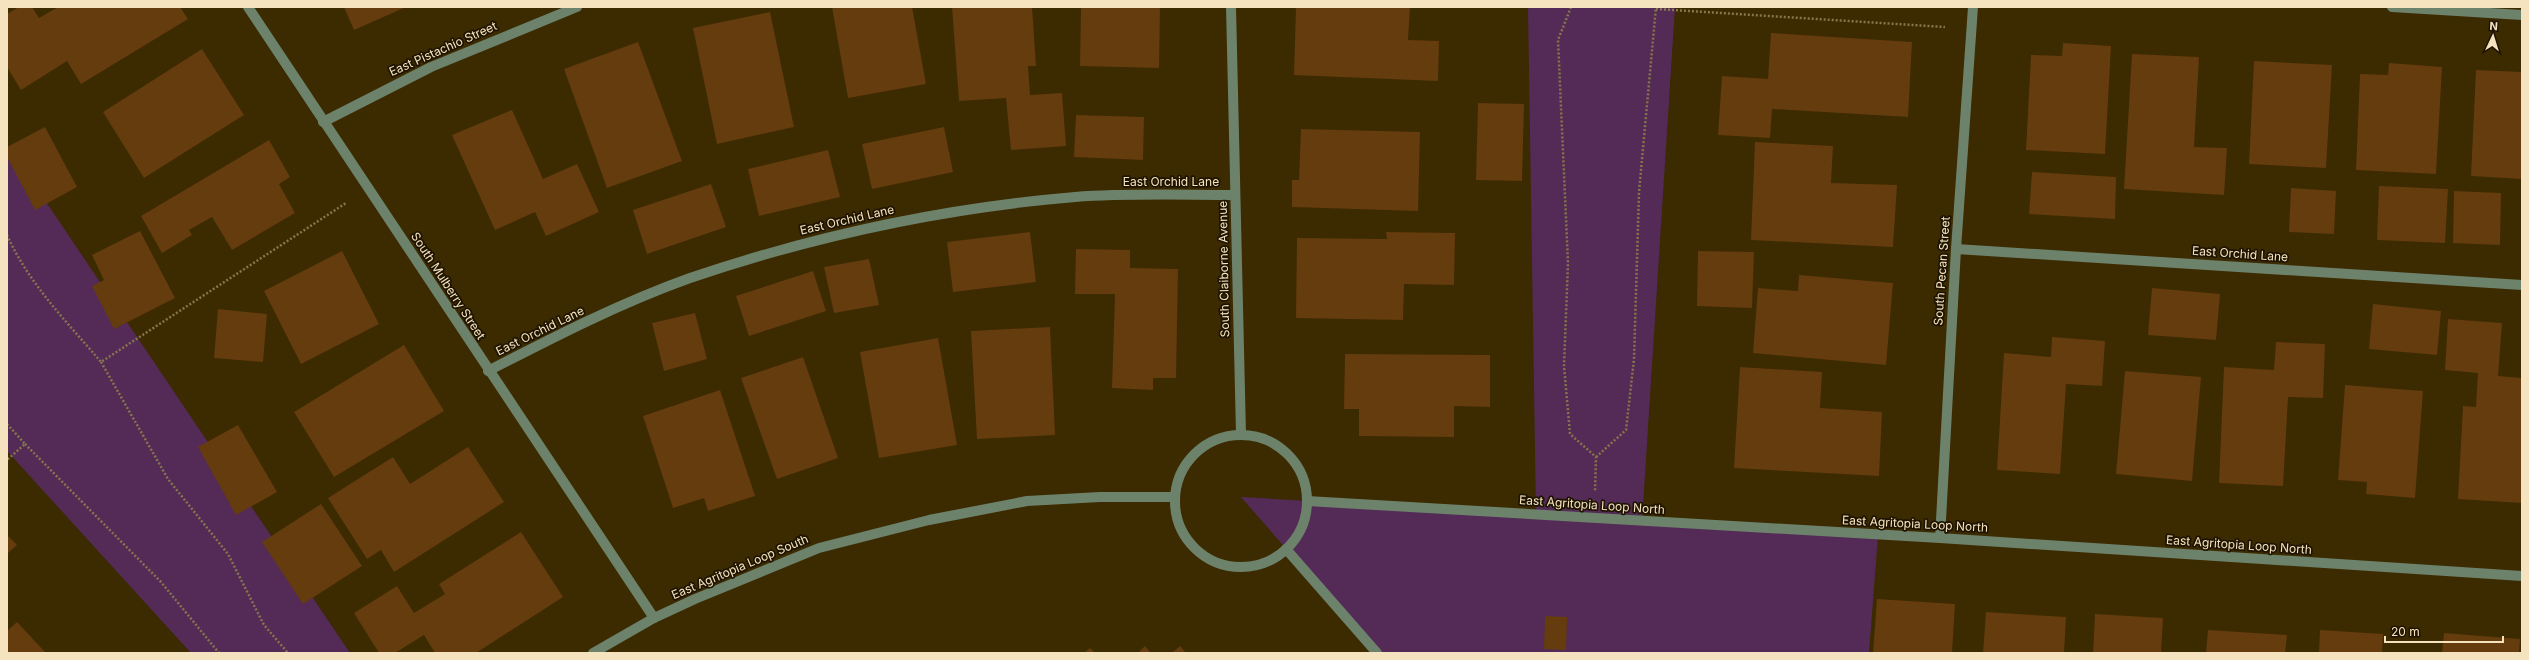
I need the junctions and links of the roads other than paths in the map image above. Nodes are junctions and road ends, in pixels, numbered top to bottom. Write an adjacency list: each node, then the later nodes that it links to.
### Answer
1 (248, 7): 7 (street, South Mulberry Street)
2 (577, 7): 7 (street, East Pistachio Street)
3 (1232, 7): 8 (street, South Claiborne Avenue)
4 (1973, 7): 9 (street, South Pecan Street)
5 (2392, 7): 6 (street)
6 (2522, 15)
7 (323, 122): 11 (street, South Mulberry Street)
8 (1235, 195): 11 (street, East Orchid Lane); 12 (street, South Claiborne Avenue)
9 (1956, 249): 10 (street, East Orchid Lane); 15 (street, South Pecan Street)
10 (2522, 285)
11 (488, 371): 18 (street, South Mulberry Street)
12 (1240, 434): 13 (street); 14 (street)
13 (1174, 497): 16 (street); 18 (street, East Agritopia Loop South)
14 (1307, 501): 15 (street, East Agritopia Loop North); 16 (street)
15 (1940, 538): 17 (street, East Agritopia Loop North)
16 (1286, 549): 20 (street)
17 (2522, 576)
18 (654, 618): 19 (street, East Agritopia Loop South)
19 (592, 653)
20 (1377, 653)

